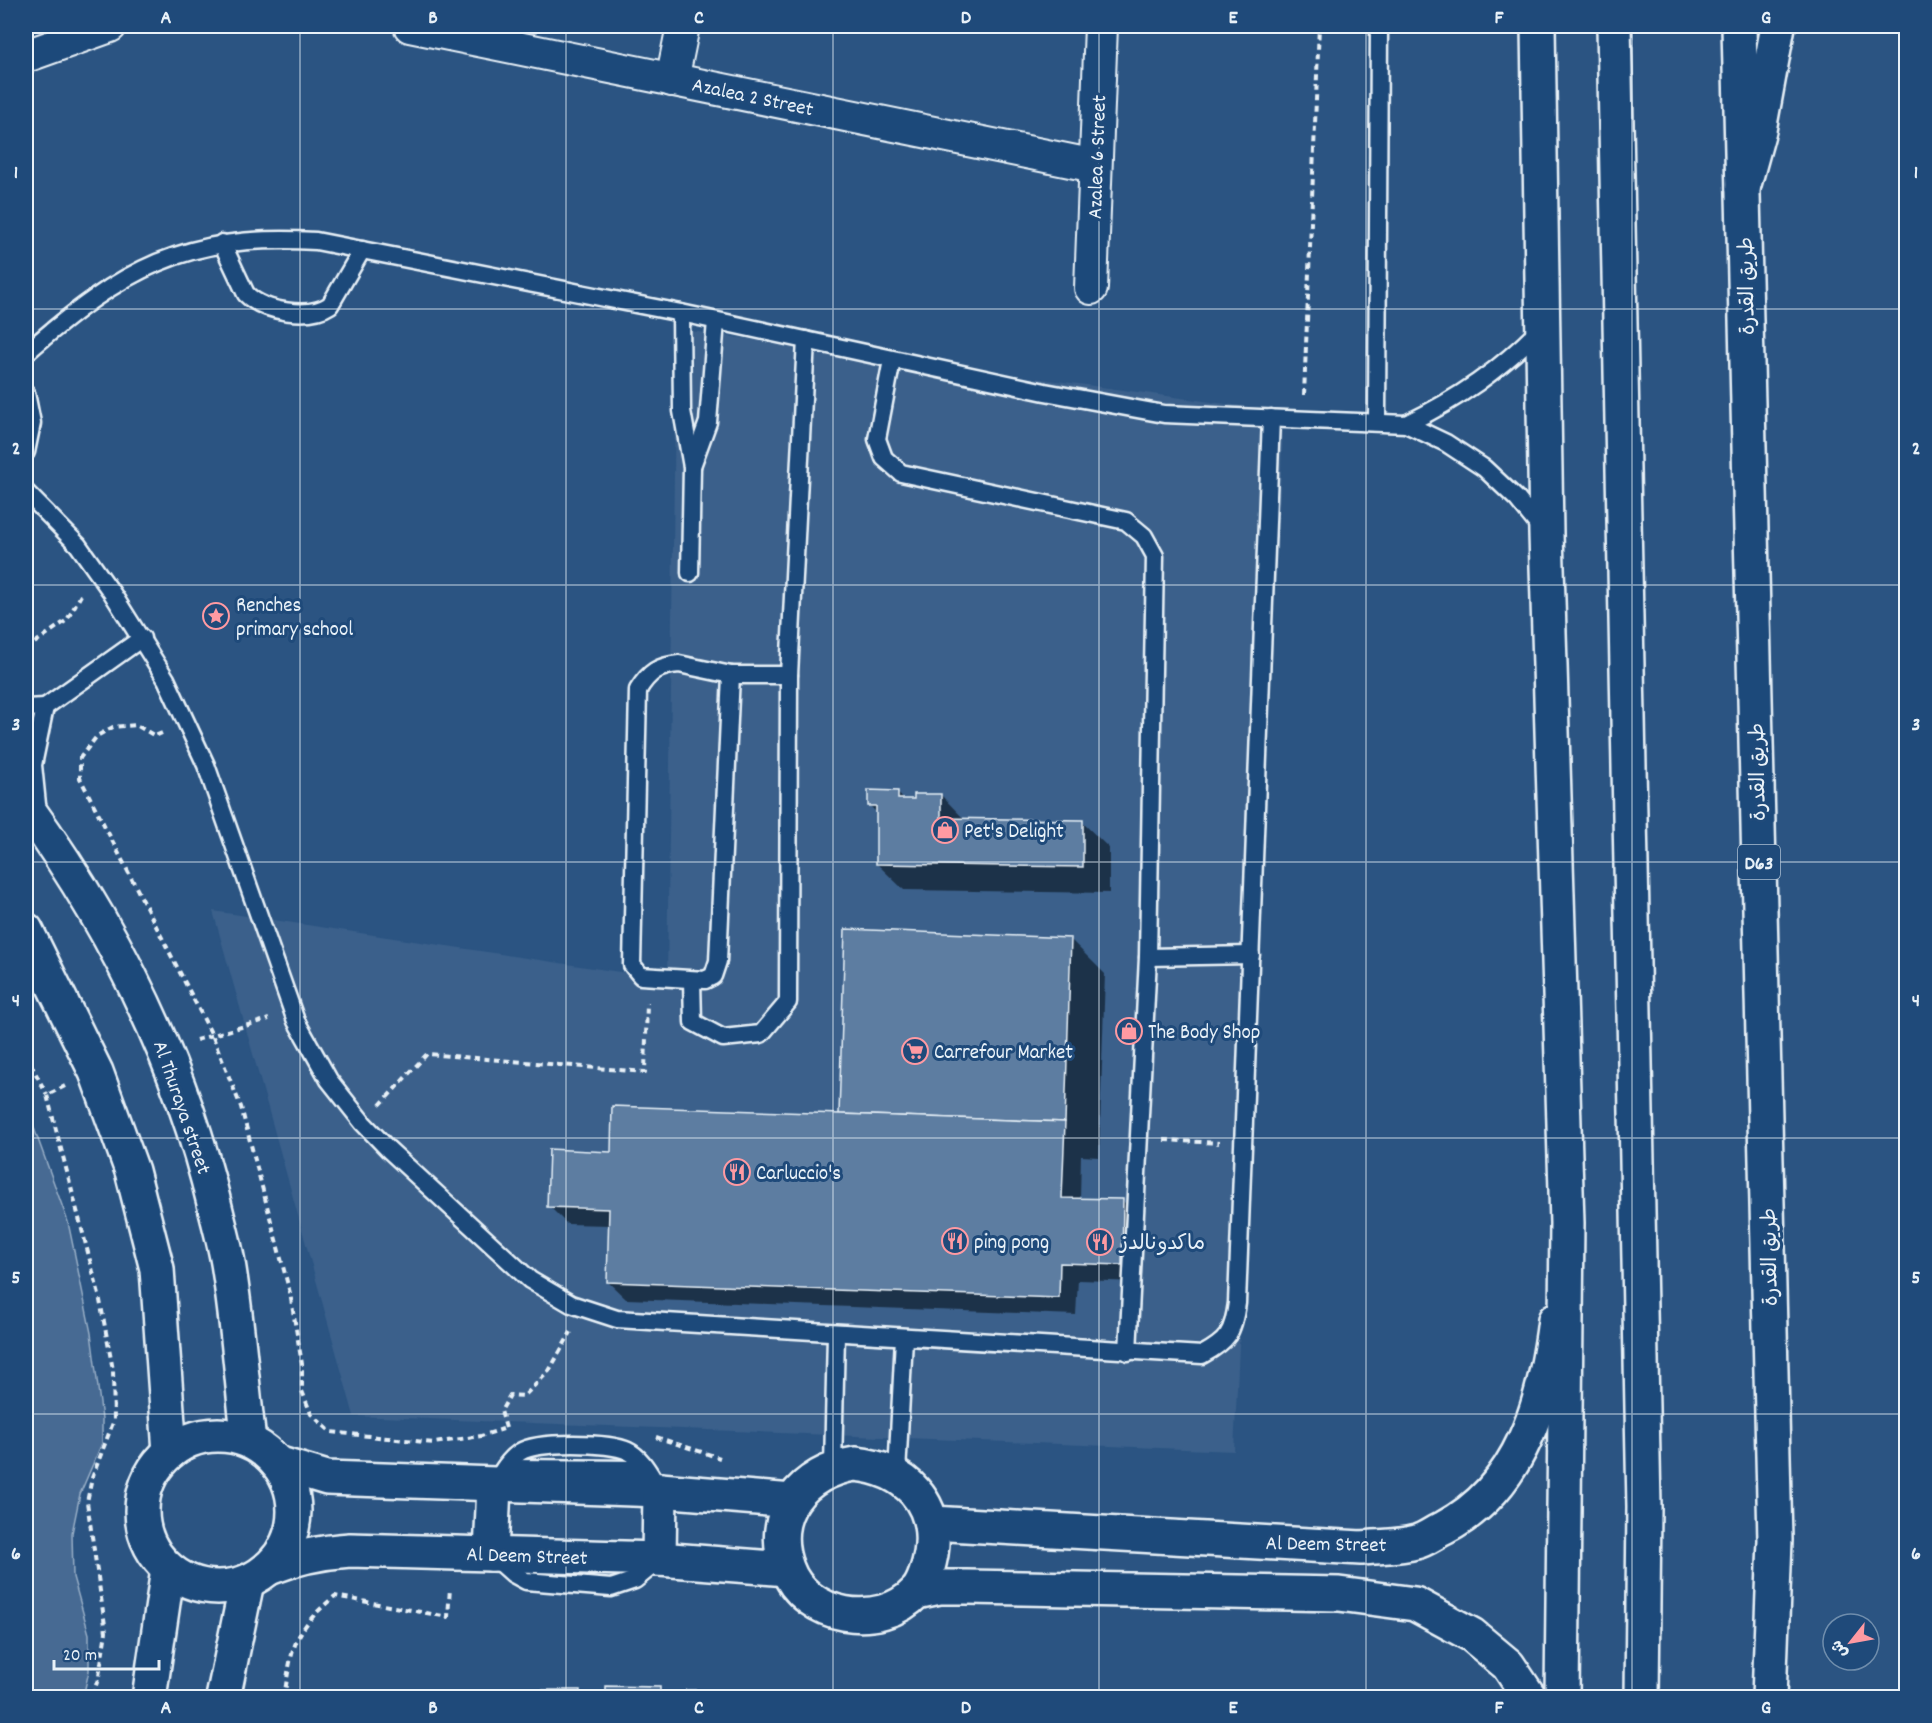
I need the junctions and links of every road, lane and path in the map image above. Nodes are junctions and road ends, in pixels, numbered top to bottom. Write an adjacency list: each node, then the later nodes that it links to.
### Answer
1 (110, 26): 11 (street)
2 (410, 26): 12 (street, Azalea 2 Street)
3 (683, 26): 12 (street)
4 (1101, 26): 13 (street, Azalea 6 Street)
5 (1319, 26): 26 (path)
6 (1379, 26): 27 (lane)
7 (1539, 26): 20 (main road)
8 (1614, 26): 86 (main road)
9 (1739, 26): 14 (main road, طريق القدرة / D63)
10 (1778, 26): 14 (main road)
11 (26, 56)
12 (672, 80): 13 (street, Azalea 2 Street)
13 (1095, 166): 17 (street, Azalea 6 Street)
14 (1743, 188): 87 (main road, طريق القدرة / D63)
15 (222, 243): 16 (lane); 16 (lane); 22 (lane)
16 (362, 250): 18 (lane)
17 (1091, 288)
18 (681, 313): 19 (lane); 30 (lane)
19 (716, 321): 21 (lane); 30 (lane)
20 (1541, 328): 28 (lane); 32 (main road)
21 (806, 340): 23 (lane); 38 (lane)
22 (26, 353)
23 (892, 360): 25 (lane); 45 (lane)
24 (26, 393): 29 (lane)
25 (1271, 418): 26 (lane); 44 (lane)
26 (1303, 420): 27 (lane)
27 (1377, 422): 28 (lane)
28 (1406, 424): 32 (lane)
29 (26, 452)
30 (692, 467): 34 (lane)
31 (26, 492): 33 (lane)
32 (1546, 534): 57 (main road)
33 (98, 572): 35 (lane); 36 (path)
34 (690, 573)
35 (142, 638): 39 (lane); 41 (lane)
36 (26, 649)
37 (731, 675): 38 (lane); 46 (lane); 47 (lane)
38 (789, 675): 47 (lane)
39 (45, 707): 40 (lane); 42 (lane)
40 (26, 708)
41 (188, 722): 48 (lane); 49 (path)
42 (33, 816): 50 (main road, Al Thuraya street)
43 (26, 930): 52 (main road)
44 (1251, 955): 45 (lane); 56 (lane)
45 (1148, 957): 55 (lane)
46 (648, 976): 47 (lane); 54 (path)
47 (692, 980)
48 (292, 1010): 49 (path); 54 (lane)
49 (213, 1037): 50 (path); 62 (path)
50 (164, 1046): 65 (main road, Al Thuraya street)
51 (26, 1055): 53 (path)
52 (96, 1072): 53 (path); 66 (main road)
53 (47, 1095): 81 (path)
54 (363, 1123): 58 (lane)
55 (1139, 1139): 56 (path); 61 (lane)
56 (1244, 1144): 61 (lane)
57 (1567, 1223): 74 (main road, Al Deem Street); 85 (main road)
58 (584, 1308): 59 (lane); 62 (path)
59 (836, 1334): 60 (lane); 69 (lane)
60 (904, 1338): 61 (lane); 70 (lane)
61 (1128, 1352)
62 (506, 1428): 63 (path)
63 (518, 1428)
64 (654, 1436): 67 (path)
65 (249, 1441): 66 (main road); 68 (main road)
66 (170, 1452): 77 (main road)
67 (729, 1461)
68 (277, 1464): 71 (main road); 79 (main road)
69 (833, 1467): 70 (main road); 73 (main road)
70 (897, 1474): 74 (main road)
71 (500, 1476): 72 (main road); 75 (main road)
72 (653, 1479): 73 (main road); 76 (main road)
73 (792, 1501): 78 (main road)
74 (932, 1523): 80 (main road)
75 (497, 1559): 76 (main road, Al Deem Street); 79 (main road, Al Deem Street)
76 (652, 1565): 78 (main road, Al Deem Street)
77 (168, 1569): 79 (main road); 82 (main road)
78 (787, 1569): 80 (main road)
79 (258, 1575): 83 (main road)
80 (917, 1592): 84 (main road)
81 (92, 1698)
82 (149, 1698)
83 (223, 1698)
84 (1530, 1698)
85 (1562, 1698)
86 (1642, 1698)
87 (1769, 1698)

